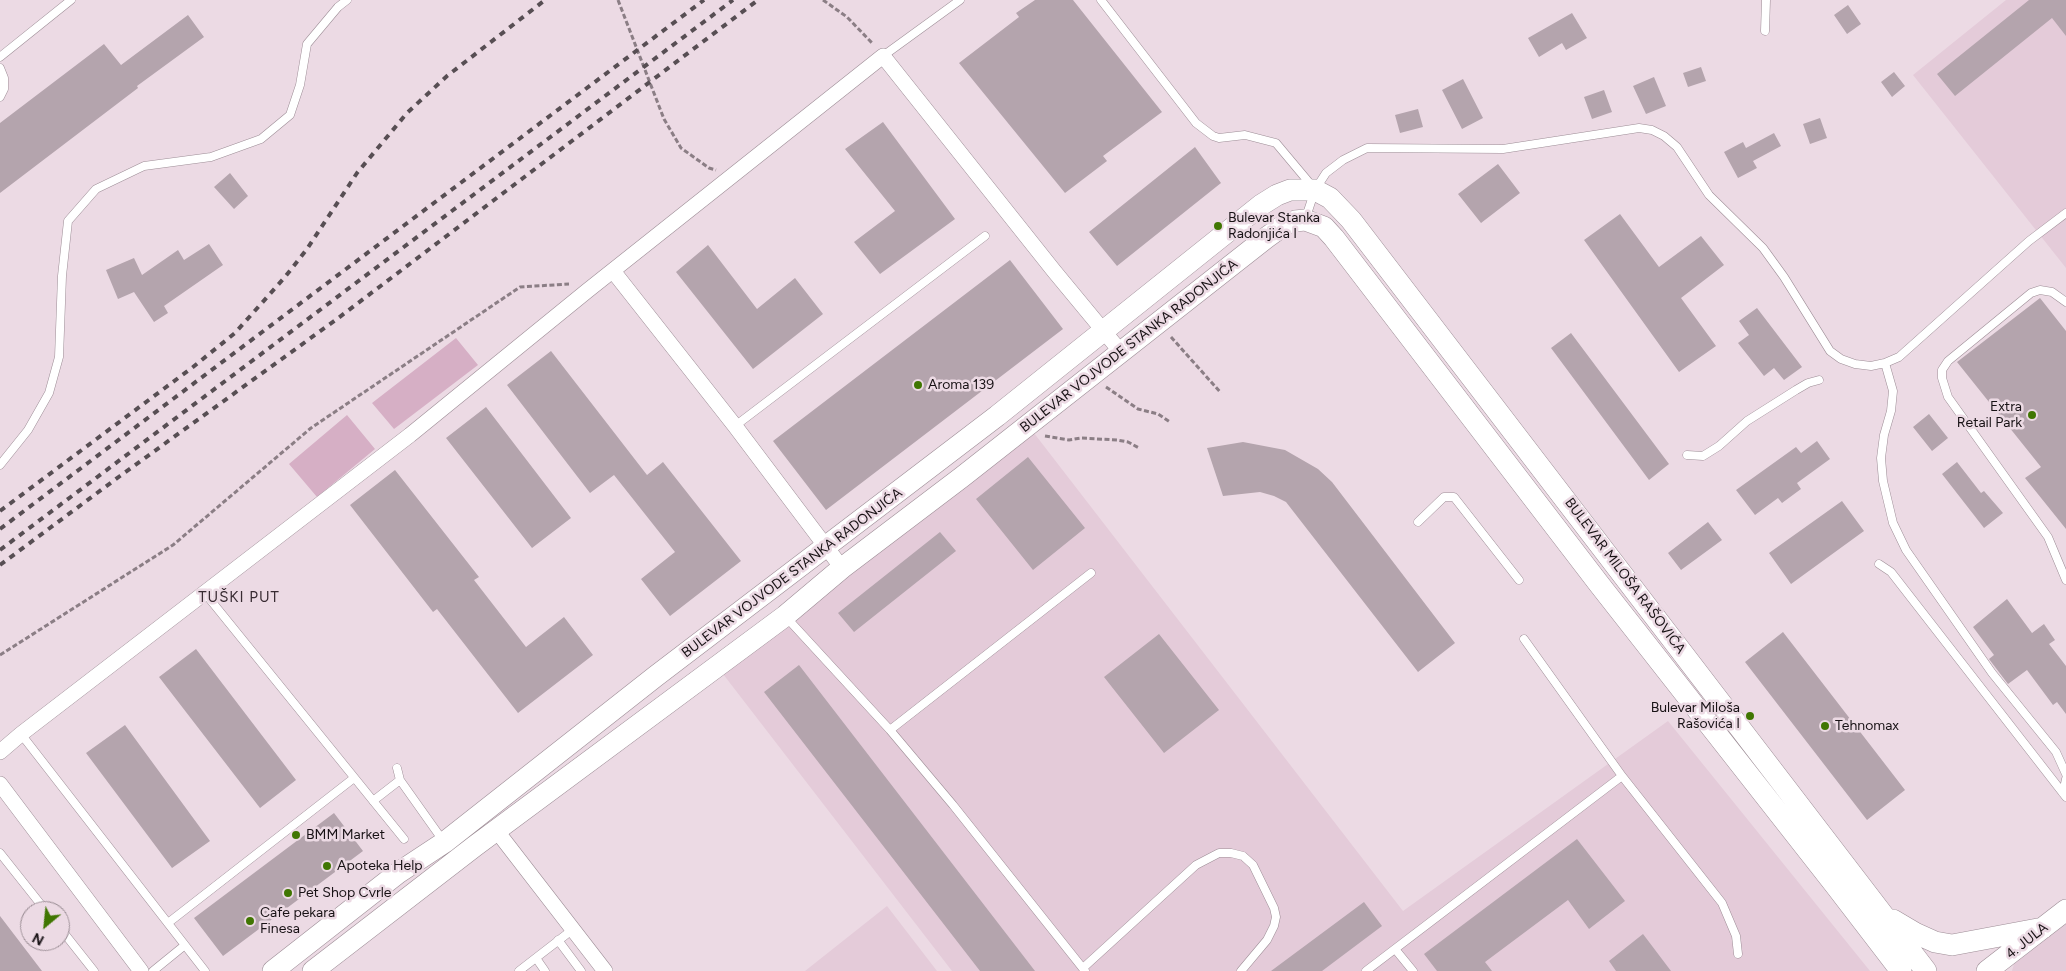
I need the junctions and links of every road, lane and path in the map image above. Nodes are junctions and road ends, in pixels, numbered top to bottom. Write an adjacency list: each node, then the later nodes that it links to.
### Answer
1 (71, 0): 10 (lane)
2 (347, 0): 33 (lane)
3 (618, 0): 13 (path)
4 (823, 0): 9 (path)
5 (960, 0): 9 (lane)
6 (1102, 0): 14 (lane)
7 (1766, 0): 8 (lane)
8 (1765, 31)
9 (883, 56): 13 (street); 22 (street)
10 (0, 57)
11 (0, 68): 12 (lane)
12 (0, 97)
13 (733, 175): 18 (street)
14 (1315, 190): 16 (lane); 22 (street, BULEVAR VOJVODE STANKA RADONJIĆA); 24 (lane); 63 (street, BULEVAR MILOŠA RAŠOVIĆA)
15 (2066, 214): 24 (lane)
16 (1305, 220): 21 (street, BULEVAR VOJVODE STANKA RADONJIĆA); 87 (street, BULEVAR MILOŠA RAŠOVIĆA)
17 (985, 236): 30 (lane)
18 (613, 271): 19 (street); 30 (street)
19 (587, 291): 41 (street); 44 (path)
20 (2066, 302): 40 (lane)
21 (1159, 323): 23 (street, BULEVAR VOJVODE STANKA RADONJIĆA); 27 (path)
22 (1103, 331): 23 (street); 35 (street, BULEVAR VOJVODE STANKA RADONJIĆA)
23 (1121, 352): 25 (street, BULEVAR VOJVODE STANKA RADONJIĆA)
24 (1885, 364): 49 (lane)
25 (1097, 371): 28 (path); 29 (street, BULEVAR VOJVODE STANKA RADONJIĆA)
26 (1819, 380): 32 (lane)
27 (1221, 393)
28 (1170, 422)
29 (1030, 423): 31 (path); 37 (street, BULEVAR VOJVODE STANKA RADONJIĆA)
30 (735, 426): 35 (street)
31 (1139, 448)
32 (1686, 455)
33 (0, 465)
34 (1418, 522): 39 (lane)
35 (825, 547): 37 (street); 59 (street, BULEVAR VOJVODE STANKA RADONJIĆA)
36 (1879, 564): 55 (lane)
37 (842, 568): 42 (street, BULEVAR VOJVODE STANKA RADONJIĆA)
38 (1091, 574): 45 (lane)
39 (1520, 580)
40 (2066, 580)
41 (204, 592): 46 (street); 51 (lane)
42 (785, 616): 45 (lane); 57 (street, BULEVAR VOJVODE STANKA RADONJIĆA)
43 (1524, 639): 50 (lane)
44 (0, 655)
45 (890, 730): 73 (lane)
46 (21, 734): 47 (street); 64 (lane)
47 (0, 752)
48 (397, 768): 53 (lane)
49 (2066, 774)
50 (1622, 776): 70 (lane); 71 (lane)
51 (354, 778): 56 (lane); 64 (lane)
52 (2066, 779): 55 (lane)
53 (400, 780): 56 (lane); 59 (lane)
54 (0, 785): 75 (street)
55 (2065, 795)
56 (373, 801): 58 (lane)
57 (496, 830): 59 (street, BULEVAR VOJVODE STANKA RADONJIĆA); 65 (street)
58 (404, 839)
59 (451, 851): 78 (street, BULEVAR VOJVODE STANKA RADONJIĆA); 79 (street, BULEVAR VOJVODE STANKA RADONJIĆA)
60 (0, 853): 61 (lane)
61 (38, 901)
62 (2066, 910): 66 (street, 4. JULA)
63 (1881, 912): 66 (street); 88 (street, BULEVAR MILOŠA RAŠOVIĆA)
64 (168, 923): 69 (lane)
65 (572, 930): 67 (lane); 83 (street)
66 (2035, 935): 89 (street, 4. JULA); 90 (street)
67 (558, 940): 72 (lane); 82 (lane)
68 (70, 941): 74 (lane)
69 (185, 945): 76 (lane); 77 (lane)
70 (1396, 949): 85 (lane); 86 (lane)
71 (1738, 954)
72 (536, 958): 80 (lane); 81 (lane)
73 (1084, 970): 84 (lane)
74 (94, 971)
75 (141, 971)
76 (153, 971)
77 (205, 971)
78 (273, 971)
79 (313, 971)
80 (519, 971)
81 (545, 971)
82 (581, 971)
83 (605, 971)
84 (1241, 971)
85 (1366, 971)
86 (1413, 971)
87 (1901, 971)
88 (1926, 971)
89 (1987, 971)
90 (2013, 971)

